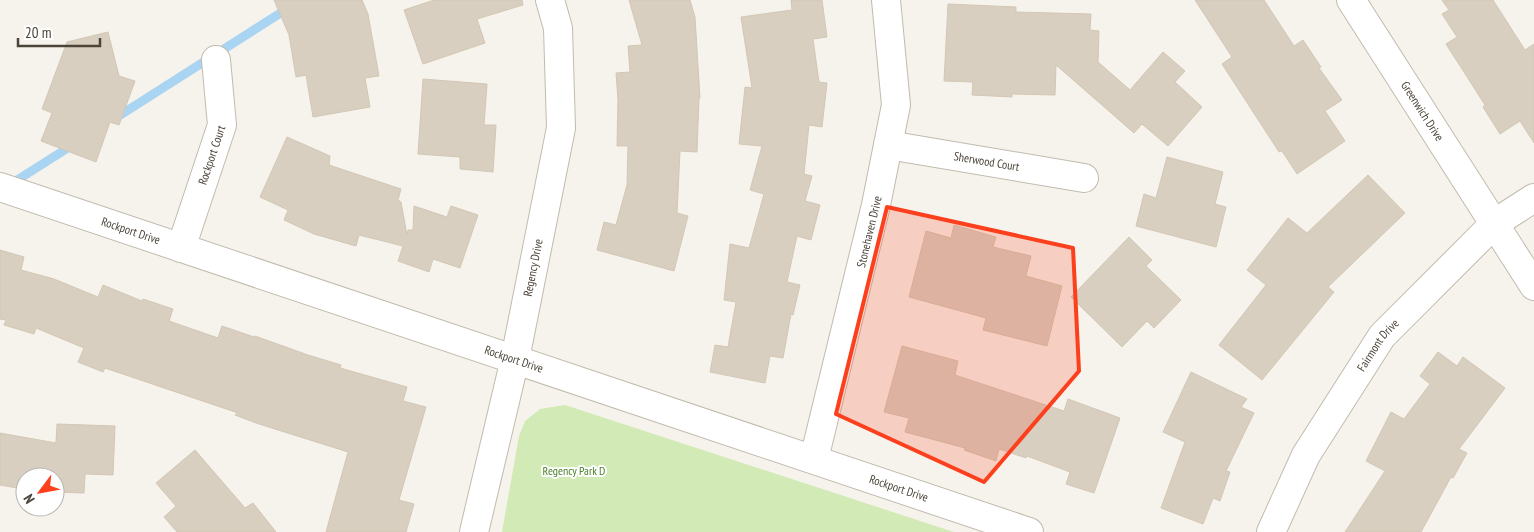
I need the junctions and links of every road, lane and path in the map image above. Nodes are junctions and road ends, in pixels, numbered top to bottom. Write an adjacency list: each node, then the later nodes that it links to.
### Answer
1 (550, 0): 12 (street, Regency Drive)
2 (886, 0): 5 (street, Stonehaven Drive)
3 (1351, 0): 9 (street, Greenwich Drive)
4 (216, 60): 10 (street, Rockport Court)
5 (888, 144): 6 (street, Sherwood Court); 13 (street, Stonehaven Drive)
6 (1084, 178)
7 (0, 187): 10 (street, Rockport Drive)
8 (1534, 198): 9 (street, Fairmont Drive)
9 (1495, 223): 11 (street, Greenwich Drive); 16 (street, Fairmont Drive)
10 (181, 248): 12 (street, Rockport Drive)
11 (1534, 286)
12 (515, 359): 13 (street, Rockport Drive); 14 (street, Regency Drive)
13 (814, 460): 15 (street, Rockport Drive)
14 (474, 532)
15 (1029, 532)
16 (1271, 532)

